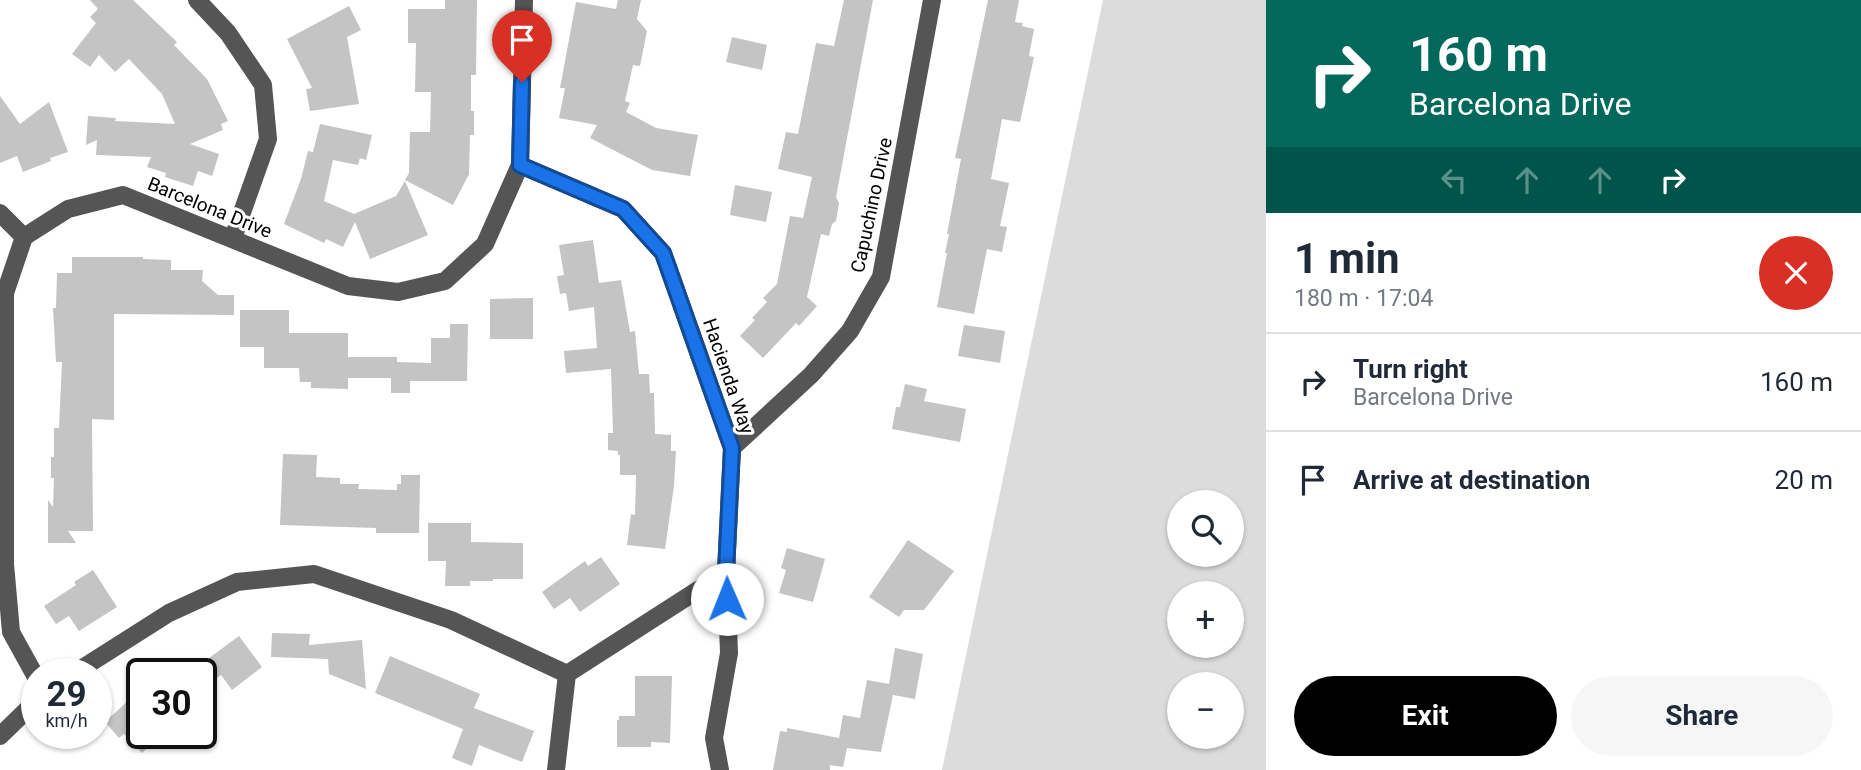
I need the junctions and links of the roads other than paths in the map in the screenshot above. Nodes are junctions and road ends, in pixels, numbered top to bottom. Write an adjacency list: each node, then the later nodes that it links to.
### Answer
1 (197, 0): 7 (street)
2 (524, 0): 4 (street, Barcelona Drive)
3 (932, 0): 8 (street, Capuchino Drive)
4 (520, 165): 7 (street, Barcelona Drive); 8 (street, Hacienda Way)
5 (0, 213): 6 (street)
6 (24, 237): 7 (street, Barcelona Drive); 10 (street)
7 (233, 238)
8 (732, 448): 9 (street, Hacienda Way)
9 (726, 572): 12 (street); 16 (street, Hacienda Way)
10 (25, 658)
11 (98, 658): 12 (street)
12 (567, 674): 15 (street)
13 (21, 716): 14 (street)
14 (0, 737)
15 (556, 770)
16 (720, 770)

